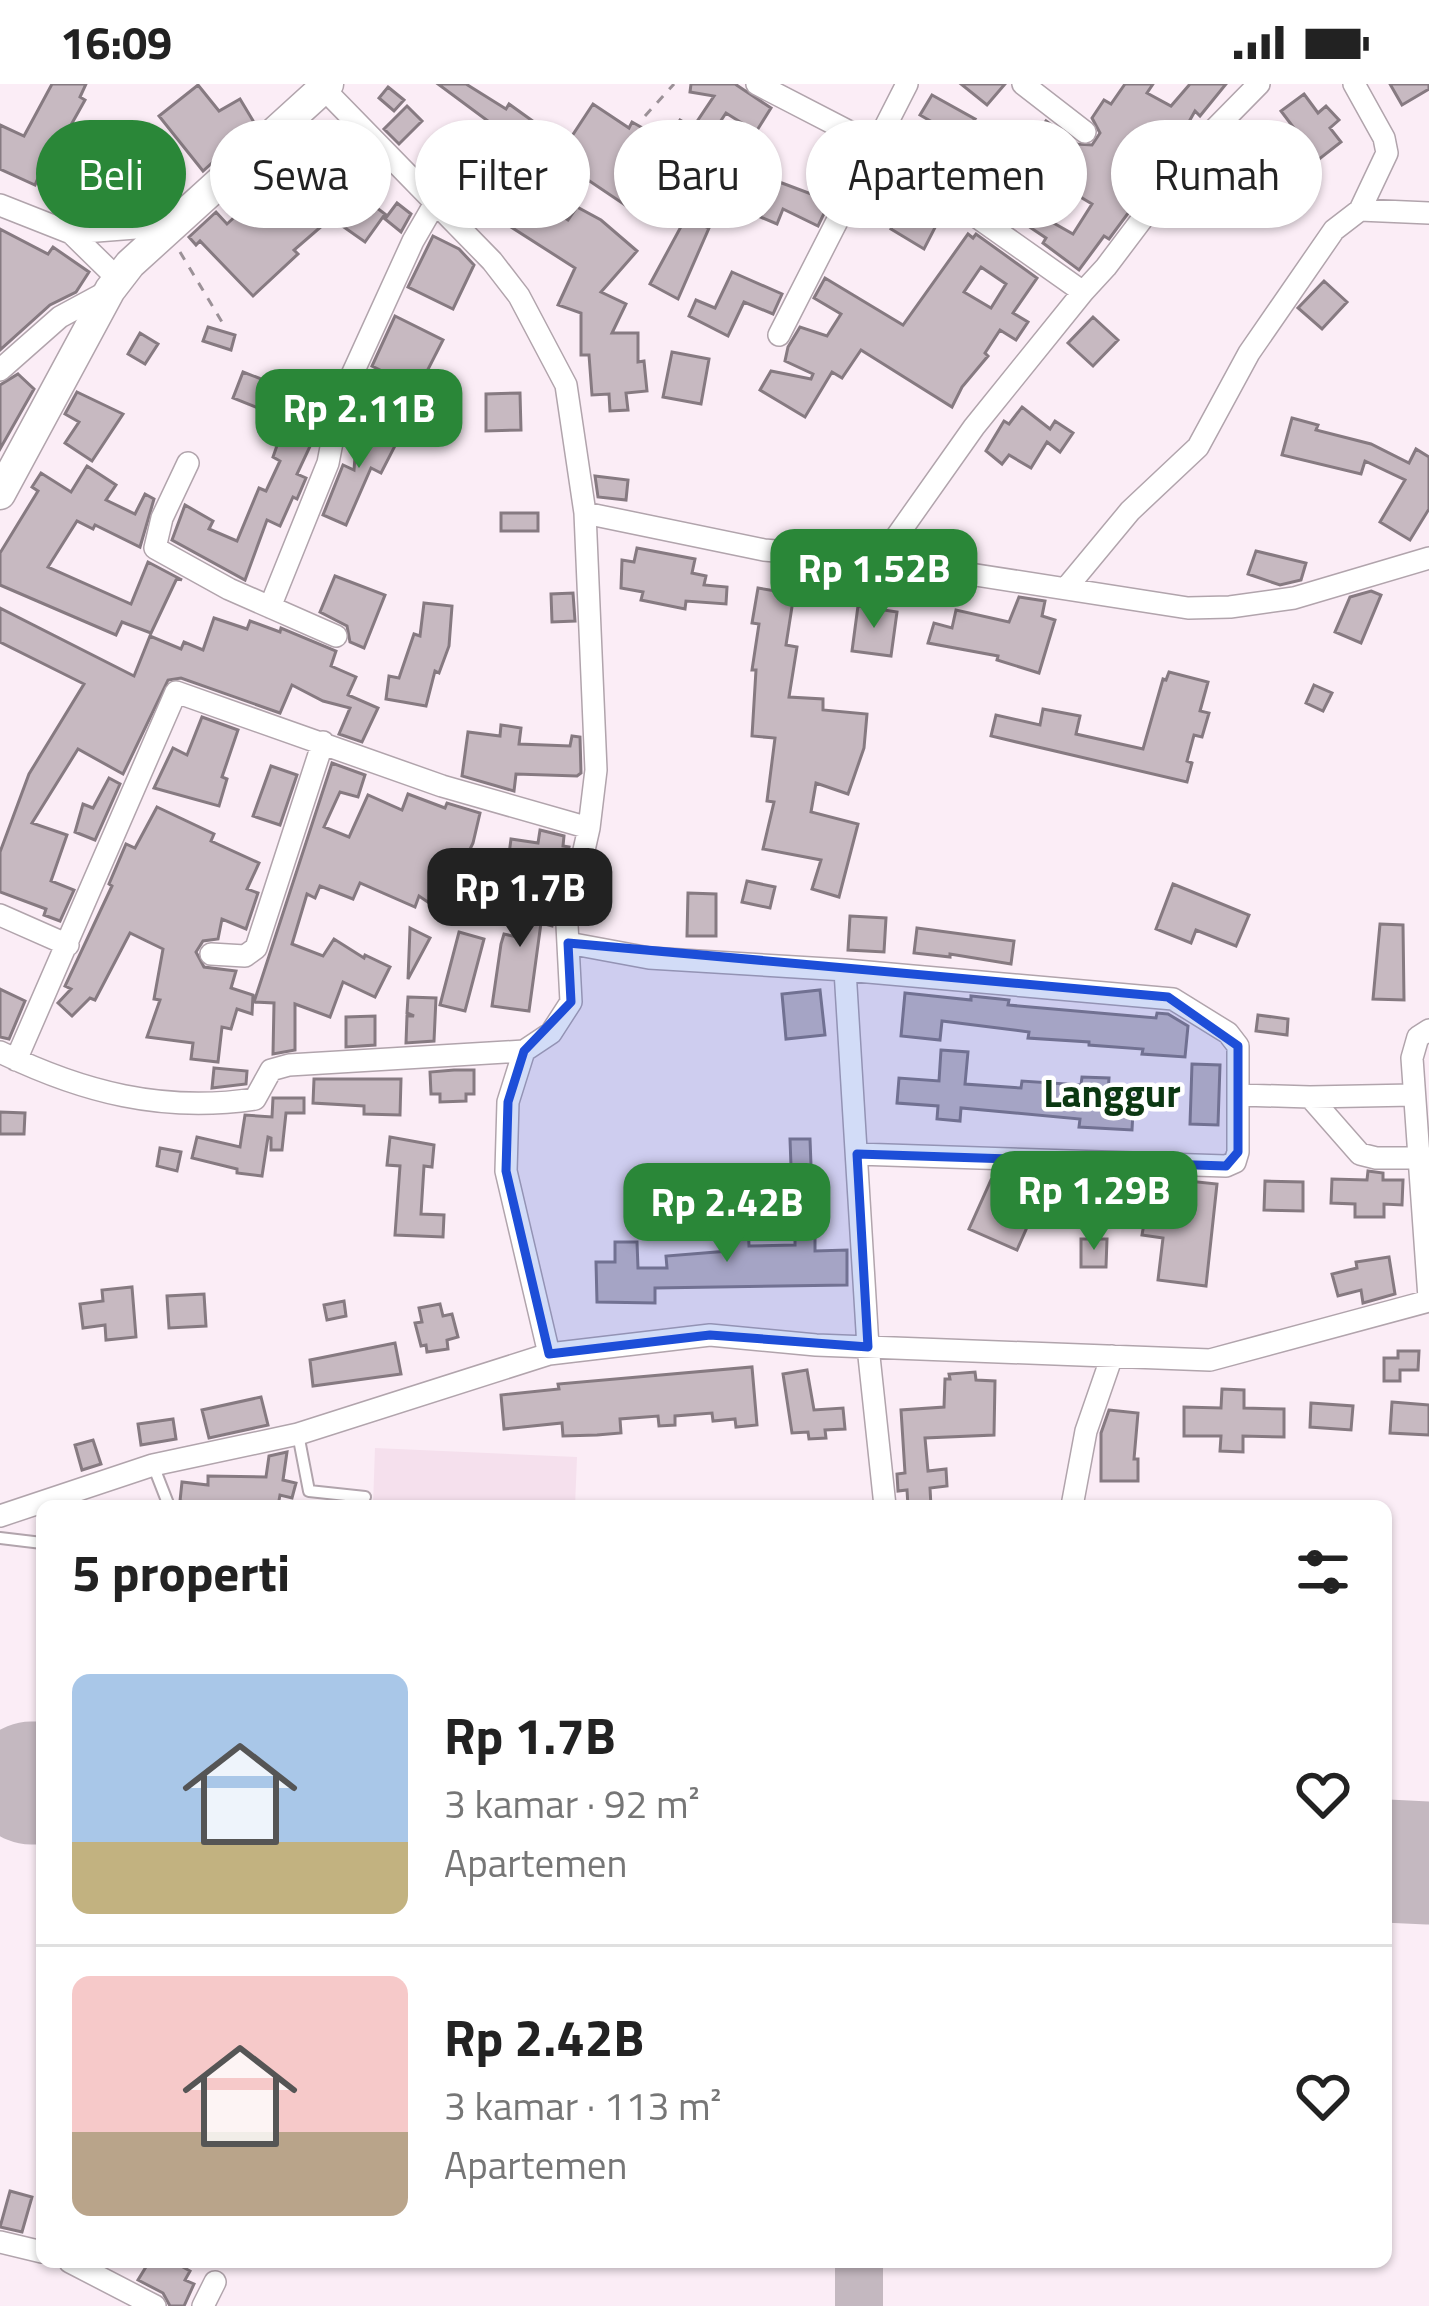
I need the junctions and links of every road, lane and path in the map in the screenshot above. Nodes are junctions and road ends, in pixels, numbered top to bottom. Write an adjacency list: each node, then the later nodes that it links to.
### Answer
1 (674, 84): 8 (path)
2 (757, 84): 9 (street)
3 (907, 84): 10 (street)
4 (1024, 84): 11 (street)
5 (1259, 84): 23 (street)
6 (1354, 84): 14 (street)
7 (326, 86): 12 (street); 20 (street)
8 (645, 116)
9 (827, 120)
10 (888, 120)
11 (1070, 120)
12 (415, 182)
13 (0, 205): 21 (street)
14 (1360, 210): 15 (street); 32 (street)
15 (1429, 213)
16 (420, 228): 33 (street)
17 (460, 228): 29 (street)
18 (833, 228): 25 (street)
19 (992, 228): 23 (street)
20 (169, 229): 21 (street); 22 (street); 24 (path)
21 (71, 233): 22 (street)
22 (114, 284): 26 (street); 28 (street)
23 (1083, 292): 31 (street)
24 (223, 322)
25 (778, 335)
26 (0, 370)
27 (188, 463): 33 (street)
28 (0, 494)
29 (585, 513): 31 (street); 36 (street)
30 (1429, 557): 32 (street)
31 (880, 560): 32 (street)
32 (1067, 587)
33 (270, 608): 34 (street)
34 (336, 636)
35 (323, 742): 36 (street); 39 (street); 40 (street)
36 (589, 828): 38 (street)
37 (0, 916): 39 (street)
38 (568, 943): 41 (street); 43 (street)
39 (68, 945): 44 (street)
40 (211, 954)
41 (845, 970): 46 (street); 48 (street)
42 (1429, 1030): 45 (street)
43 (524, 1051): 44 (street); 52 (street)
44 (8, 1056)
45 (1413, 1095): 47 (street); 49 (street)
46 (1240, 1096): 47 (street); 48 (street)
47 (1310, 1097): 49 (street)
48 (857, 1154): 51 (street)
49 (1424, 1158): 50 (street)
50 (1429, 1299): 53 (street)
51 (868, 1347): 52 (street); 53 (street); 61 (street)
52 (549, 1354): 54 (street)
53 (1112, 1356): 62 (street)
54 (298, 1434): 55 (street); 56 (lane)
55 (153, 1465): 58 (street); 59 (lane)
56 (309, 1491): 57 (lane); 60 (lane)
57 (365, 1497)
58 (48, 1500)
59 (167, 1500)
60 (310, 1500)
61 (884, 1500)
62 (1073, 1500)
63 (36, 1504): 64 (street)
64 (0, 1516)
65 (0, 1538): 66 (lane)
66 (36, 1542)
67 (0, 2242): 68 (street)
68 (36, 2251)
69 (82, 2268): 71 (street)
70 (215, 2282): 72 (street)
71 (155, 2306)
72 (203, 2306)

